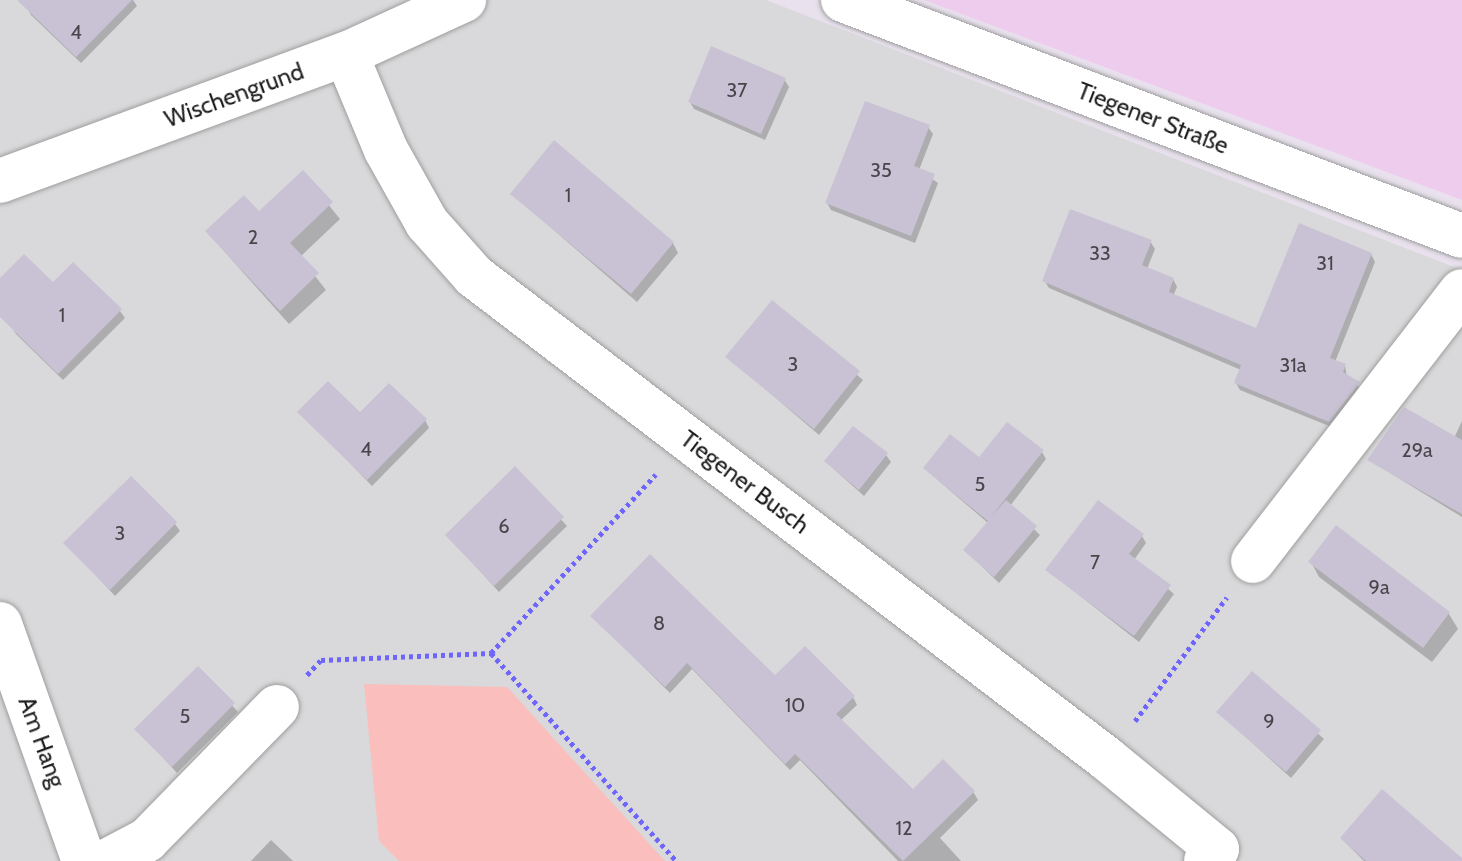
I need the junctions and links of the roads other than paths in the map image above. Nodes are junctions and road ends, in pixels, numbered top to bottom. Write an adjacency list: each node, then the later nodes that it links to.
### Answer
1 (464, 0): 3 (street, Wischengrund)
2 (843, 0): 5 (street, Tiegener Straße)
3 (346, 54): 4 (street, Wischengrund); 10 (street, Tiegener Busch)
4 (0, 181)
5 (1462, 236)
6 (1462, 291): 7 (street)
7 (1253, 561)
8 (0, 624): 11 (street, Am Hang)
9 (277, 707): 12 (street)
10 (1212, 855)
11 (84, 861)
12 (107, 861)

